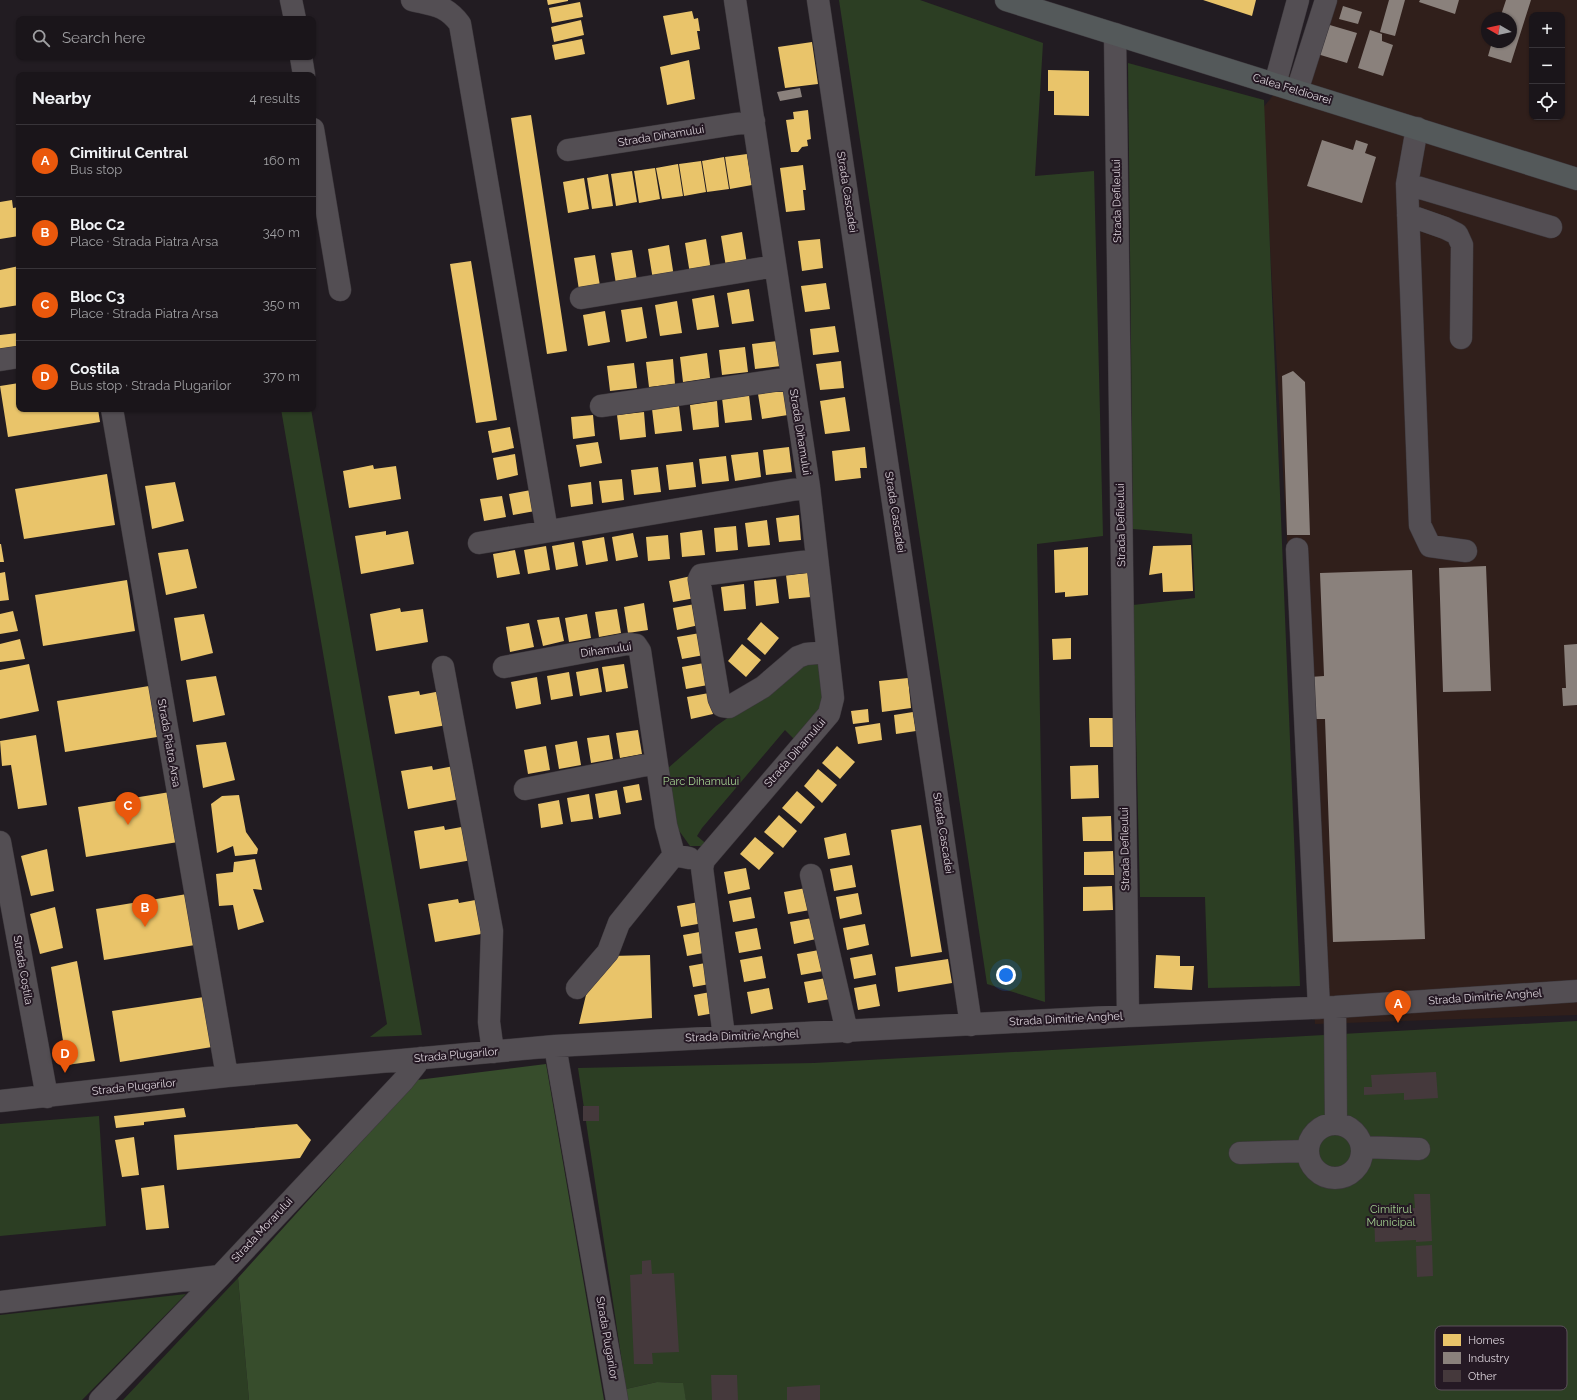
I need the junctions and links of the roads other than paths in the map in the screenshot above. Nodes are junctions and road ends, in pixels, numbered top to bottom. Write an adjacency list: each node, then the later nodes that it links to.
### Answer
1 (291, 0): 8 (street)
2 (412, 0): 32 (street)
3 (735, 0): 14 (street, Strada Dihamului)
4 (818, 0): 50 (street, Strada Cascadei)
5 (1006, 0): 9 (main road, Calea Feldioarei)
6 (1298, 0): 12 (street)
7 (1326, 0): 13 (street)
8 (294, 16)
9 (1115, 34): 12 (main road, Calea Feldioarei); 49 (street, Strada Defileului)
10 (302, 60): 11 (street)
11 (304, 72)
12 (1275, 84): 13 (main road, Calea Feldioarei)
13 (1297, 91): 15 (main road, Calea Feldioarei)
14 (754, 121): 17 (street, Strada Dihamului); 22 (street, Strada Dihamului)
15 (1417, 128): 18 (main road, Calea Feldioarei); 19 (street)
16 (316, 147): 23 (street)
17 (568, 150)
18 (1577, 179)
19 (1406, 184): 20 (street); 21 (street)
20 (1408, 216): 25 (street); 35 (street)
21 (1551, 227)
22 (775, 266): 24 (street); 28 (street, Strada Dihamului)
23 (340, 290)
24 (581, 298)
25 (1461, 338)
26 (16, 357): 27 (street)
27 (0, 360)
28 (792, 378): 29 (street, Strada Dihamului); 31 (street, Strada Dihamului)
29 (601, 406)
30 (113, 412): 56 (street, Strada Piatra Arsa)
31 (809, 487): 32 (street); 36 (street, Strada Dihamului)
32 (547, 531): 33 (street)
33 (479, 542)
34 (1297, 549): 48 (street)
35 (1466, 551)
36 (817, 560): 37 (street, Strada Dihamului); 37 (street)
37 (827, 652): 44 (street, Strada Dihamului)
38 (443, 667): 54 (street)
39 (504, 667): 40 (street, Dihamului)
40 (656, 763): 41 (street); 43 (street, Dihamului)
41 (525, 788)
42 (0, 842): 57 (street, Strada Coștila)
43 (674, 855): 44 (street); 46 (street)
44 (704, 860): 52 (street)
45 (811, 875): 51 (street)
46 (577, 988)
47 (1577, 991): 48 (street, Strada Dimitrie Anghel)
48 (1327, 1008): 49 (street, Strada Dimitrie Anghel); 59 (street)
49 (1128, 1016): 50 (street, Strada Dimitrie Anghel)
50 (971, 1025): 51 (street, Strada Dimitrie Anghel)
51 (847, 1032): 52 (street, Strada Dimitrie Anghel)
52 (724, 1036): 53 (street, Strada Dimitrie Anghel)
53 (555, 1046): 54 (street, Strada Plugarilor); 67 (street, Strada Plugarilor)
54 (492, 1052): 55 (street, Strada Plugarilor)
55 (421, 1058): 56 (street, Strada Plugarilor); 64 (street, Strada Morarului)
56 (227, 1076): 57 (street, Strada Plugarilor)
57 (47, 1097): 58 (street, Strada Plugarilor)
58 (0, 1101)
59 (1336, 1124): 60 (street); 62 (street)
60 (1362, 1147): 61 (street); 62 (street)
61 (1419, 1149)
62 (1308, 1151): 63 (street)
63 (1240, 1153)
64 (220, 1276): 65 (street); 66 (street, Strada Morarului)
65 (0, 1302)
66 (100, 1400)
67 (617, 1400)

